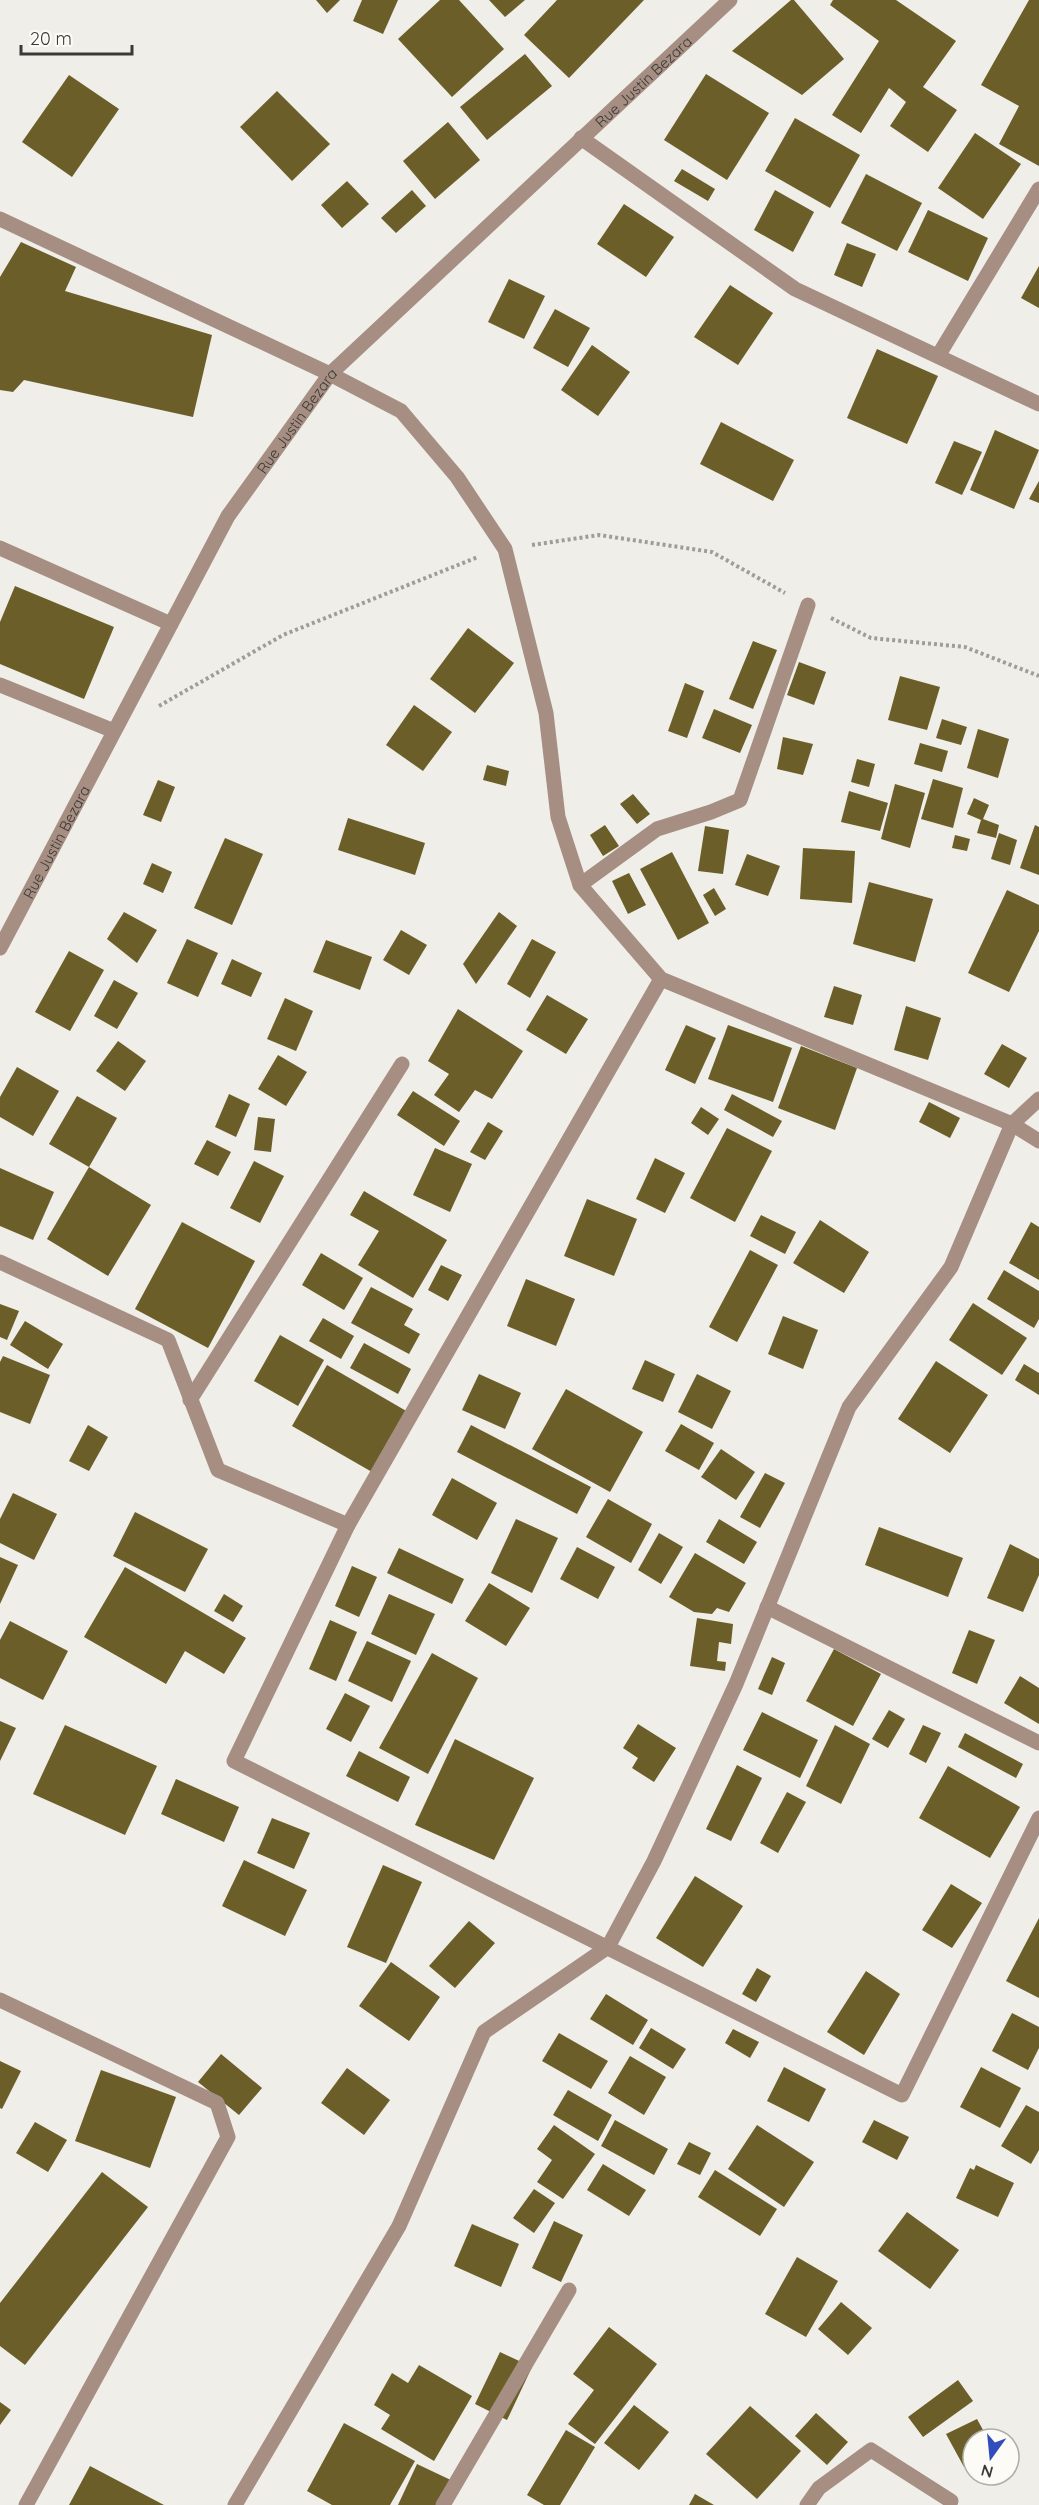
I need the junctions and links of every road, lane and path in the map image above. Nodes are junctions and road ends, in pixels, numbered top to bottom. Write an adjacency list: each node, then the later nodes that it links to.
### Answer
1 (730, 0): 2 (street, Rue Justin Bezara)
2 (581, 138): 5 (street); 6 (street, Rue Justin Bezara)
3 (1039, 189): 5 (street)
4 (0, 219): 6 (street)
5 (938, 356): 7 (street)
6 (330, 374): 9 (street); 11 (street, Rue Justin Bezara)
7 (1039, 404)
8 (0, 549): 11 (street)
9 (505, 549): 10 (path); 14 (path); 16 (street)
10 (808, 606): 12 (path); 16 (street)
11 (171, 624): 15 (street, Rue Justin Bezara)
12 (1039, 676)
13 (0, 686): 15 (street)
14 (154, 709)
15 (114, 731): 17 (street, Rue Justin Bezara)
16 (580, 885): 18 (street)
17 (0, 947)
18 (661, 979): 21 (street); 25 (street)
19 (402, 1065): 24 (street)
20 (1039, 1099): 21 (street)
21 (1012, 1124): 22 (street); 26 (street)
22 (1039, 1141)
23 (0, 1262): 24 (street)
24 (190, 1400): 25 (street)
25 (348, 1525): 29 (street)
26 (767, 1607): 27 (street); 29 (street)
27 (1039, 1743)
28 (1039, 1818): 29 (street)
29 (608, 1947): 34 (street)
30 (0, 2001): 33 (street)
31 (569, 2290): 35 (street)
32 (951, 2501): 36 (street)
33 (26, 2505)
34 (235, 2505)
35 (442, 2505)
36 (807, 2505)

